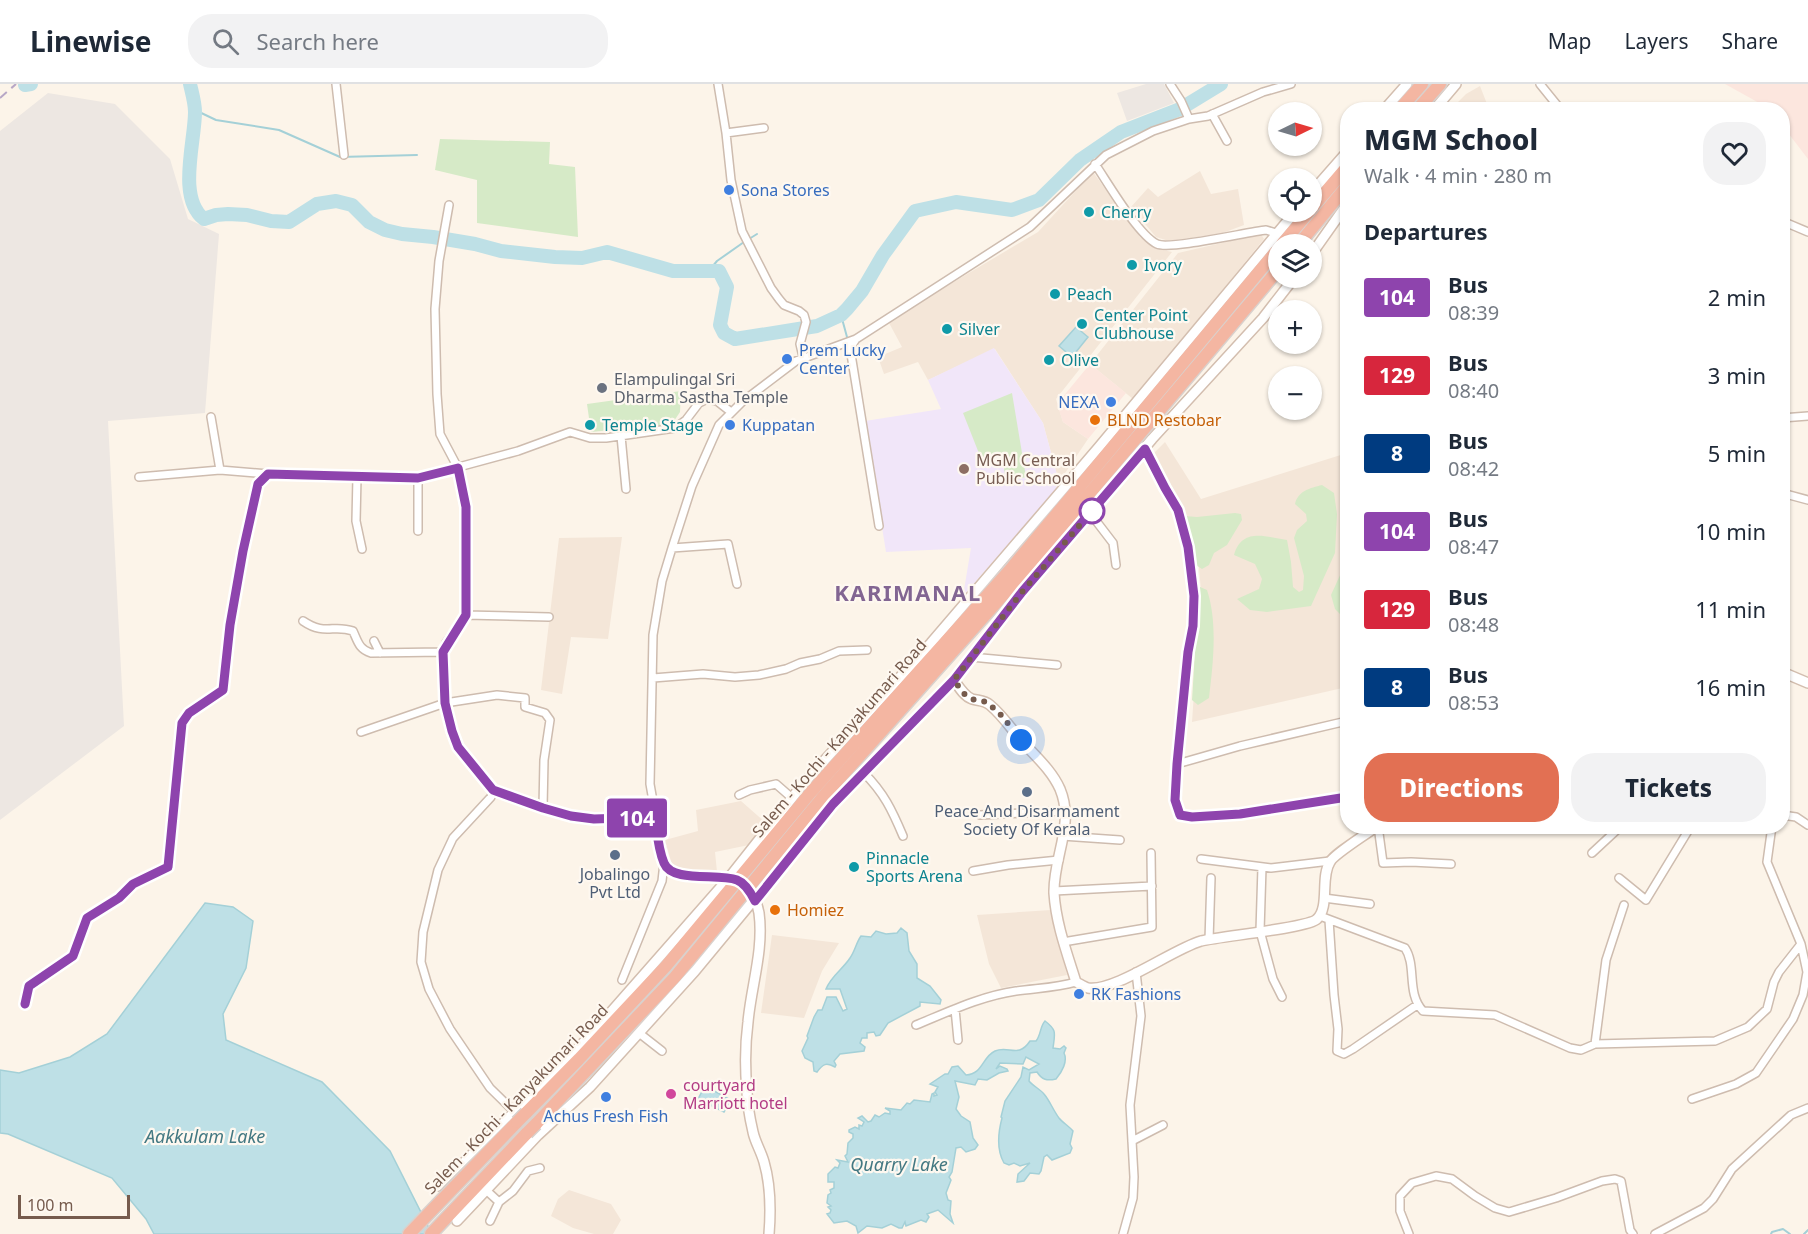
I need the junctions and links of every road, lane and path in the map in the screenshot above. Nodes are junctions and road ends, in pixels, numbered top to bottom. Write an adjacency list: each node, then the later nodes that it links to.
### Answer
1 (336, 84): 21 (street)
2 (718, 84): 19 (street)
3 (1170, 84): 17 (street)
4 (1291, 84): 10 (street)
5 (1407, 84): 11 (street)
6 (1422, 84): 12 (highway)
7 (1440, 84): 13 (highway)
8 (1456, 84): 14 (street)
9 (1540, 84): 15 (street)
10 (1271, 88): 16 (street)
11 (1391, 102)
12 (1406, 102)
13 (1424, 102)
14 (1441, 102)
15 (1555, 102)
16 (1212, 114): 17 (street); 20 (street)
17 (1188, 116): 23 (street)
18 (764, 128): 19 (street)
19 (726, 134): 42 (street)
20 (1227, 141)
21 (344, 155)
22 (1340, 160): 25 (street)
23 (1095, 164): 33 (street); 41 (street)
24 (1340, 175): 27 (highway)
25 (1322, 180)
26 (1340, 194): 35 (highway)
27 (1322, 196)
28 (449, 205): 49 (street)
29 (1340, 214): 36 (street)
30 (1297, 222): 34 (highway)
31 (1790, 224): 32 (street)
32 (1808, 232)
33 (1272, 234)
34 (1284, 234)
35 (1307, 234)
36 (1322, 239)
37 (1268, 252): 85 (street)
38 (1268, 261): 112 (highway, Salem - Kochi - Kanyakumari Road)
39 (1268, 282): 115 (highway, Salem - Kochi - Kanyakumari Road)
40 (1286, 288): 48 (street)
41 (856, 339): 42 (street); 59 (street)
42 (803, 357): 43 (street)
43 (731, 412): 47 (street); 61 (street)
44 (1808, 416): 46 (street)
45 (211, 417): 50 (street)
46 (1790, 417)
47 (621, 436): 49 (street); 55 (street)
48 (1145, 449): 58 (street); 81 (street)
49 (458, 468): 54 (street); 65 (street)
50 (220, 470): 51 (street); 52 (street)
51 (268, 474): 53 (street); 128 (street)
52 (139, 477)
53 (357, 477): 54 (street); 62 (street)
54 (418, 478): 60 (street)
55 (626, 489)
56 (1790, 495): 57 (street)
57 (1808, 500)
58 (1090, 513): 63 (street); 72 (street)
59 (879, 526)
60 (418, 531)
61 (672, 548): 64 (street); 75 (street)
62 (362, 549)
63 (1116, 565)
64 (737, 584)
65 (466, 615): 66 (street); 70 (street)
66 (549, 617)
67 (303, 621): 71 (street)
68 (374, 641): 71 (street)
69 (867, 650): 75 (street)
70 (443, 652): 71 (street); 78 (street)
71 (380, 653)
72 (971, 657): 73 (street); 76 (street)
73 (1058, 664)
74 (1790, 675): 77 (street)
75 (653, 678): 91 (street)
76 (954, 680): 82 (street); 88 (street)
77 (1808, 683)
78 (445, 703): 80 (street); 83 (street); 87 (street)
79 (1340, 723): 81 (street)
80 (361, 732)
81 (1177, 764): 86 (street)
82 (864, 773): 98 (street); 115 (street)
83 (493, 790): 87 (street); 138 (street)
84 (740, 795): 85 (street)
85 (792, 798): 112 (street)
86 (1340, 798)
87 (543, 808): 91 (street)
88 (1066, 811): 89 (street); 99 (street)
89 (980, 815)
90 (1790, 816): 92 (street)
91 (655, 817): 106 (street)
92 (1808, 825)
93 (1367, 834): 105 (street)
94 (1379, 834): 107 (street)
95 (1614, 834): 102 (street)
96 (1686, 834): 111 (street)
97 (1771, 834): 123 (street)
98 (903, 836)
99 (1062, 836): 100 (street); 104 (street)
100 (1120, 840)
101 (1151, 853): 113 (street)
102 (1593, 853)
103 (1202, 859): 108 (street)
104 (1059, 861): 109 (street); 114 (street)
105 (1330, 861): 108 (street); 116 (street)
106 (664, 863): 112 (street); 125 (street)
107 (1451, 864)
108 (1262, 867): 120 (street)
109 (973, 871)
110 (1211, 878): 121 (street)
111 (1619, 878)
112 (733, 880): 115 (street); 138 (highway, Salem - Kochi - Kanyakumari Road)
113 (1152, 886): 114 (street); 122 (street)
114 (1054, 891): 122 (street)
115 (752, 895): 132 (street); 140 (highway, Salem - Kochi - Kanyakumari Road); 150 (street)
116 (1324, 898): 117 (street); 119 (street)
117 (1370, 904)
118 (1624, 905): 134 (street)
119 (1325, 918): 120 (street); 129 (street); 129 (street)
120 (1260, 931): 121 (street); 127 (street)
121 (1209, 940): 124 (street)
122 (1063, 942): 126 (street)
123 (1801, 944): 134 (street); 136 (street)
124 (1136, 972): 126 (street); 141 (street)
125 (622, 980)
126 (1076, 982): 130 (street)
127 (1282, 997)
128 (25, 1004)
129 (1417, 1005): 134 (street)
130 (955, 1009): 131 (street); 133 (street)
131 (916, 1025)
132 (639, 1033): 135 (street); 140 (street)
133 (958, 1040)
134 (1595, 1044)
135 (662, 1051)
136 (1692, 1099)
137 (1808, 1108): 154 (street)
138 (519, 1115): 140 (street); 143 (street); 148 (highway, Salem - Kochi - Kanyakumari Road)
139 (1163, 1125): 141 (street)
140 (534, 1131): 144 (street); 149 (highway, Salem - Kochi - Kanyakumari Road)
141 (1131, 1141): 151 (street)
142 (540, 1168): 145 (street)
143 (438, 1187)
144 (486, 1190): 145 (street); 146 (street)
145 (499, 1202): 147 (street)
146 (457, 1221)
147 (490, 1221)
148 (409, 1234)
149 (431, 1234)
150 (769, 1234)
151 (1123, 1234)
152 (1408, 1234): 153 (street)
153 (1633, 1234)
154 (1655, 1234)

